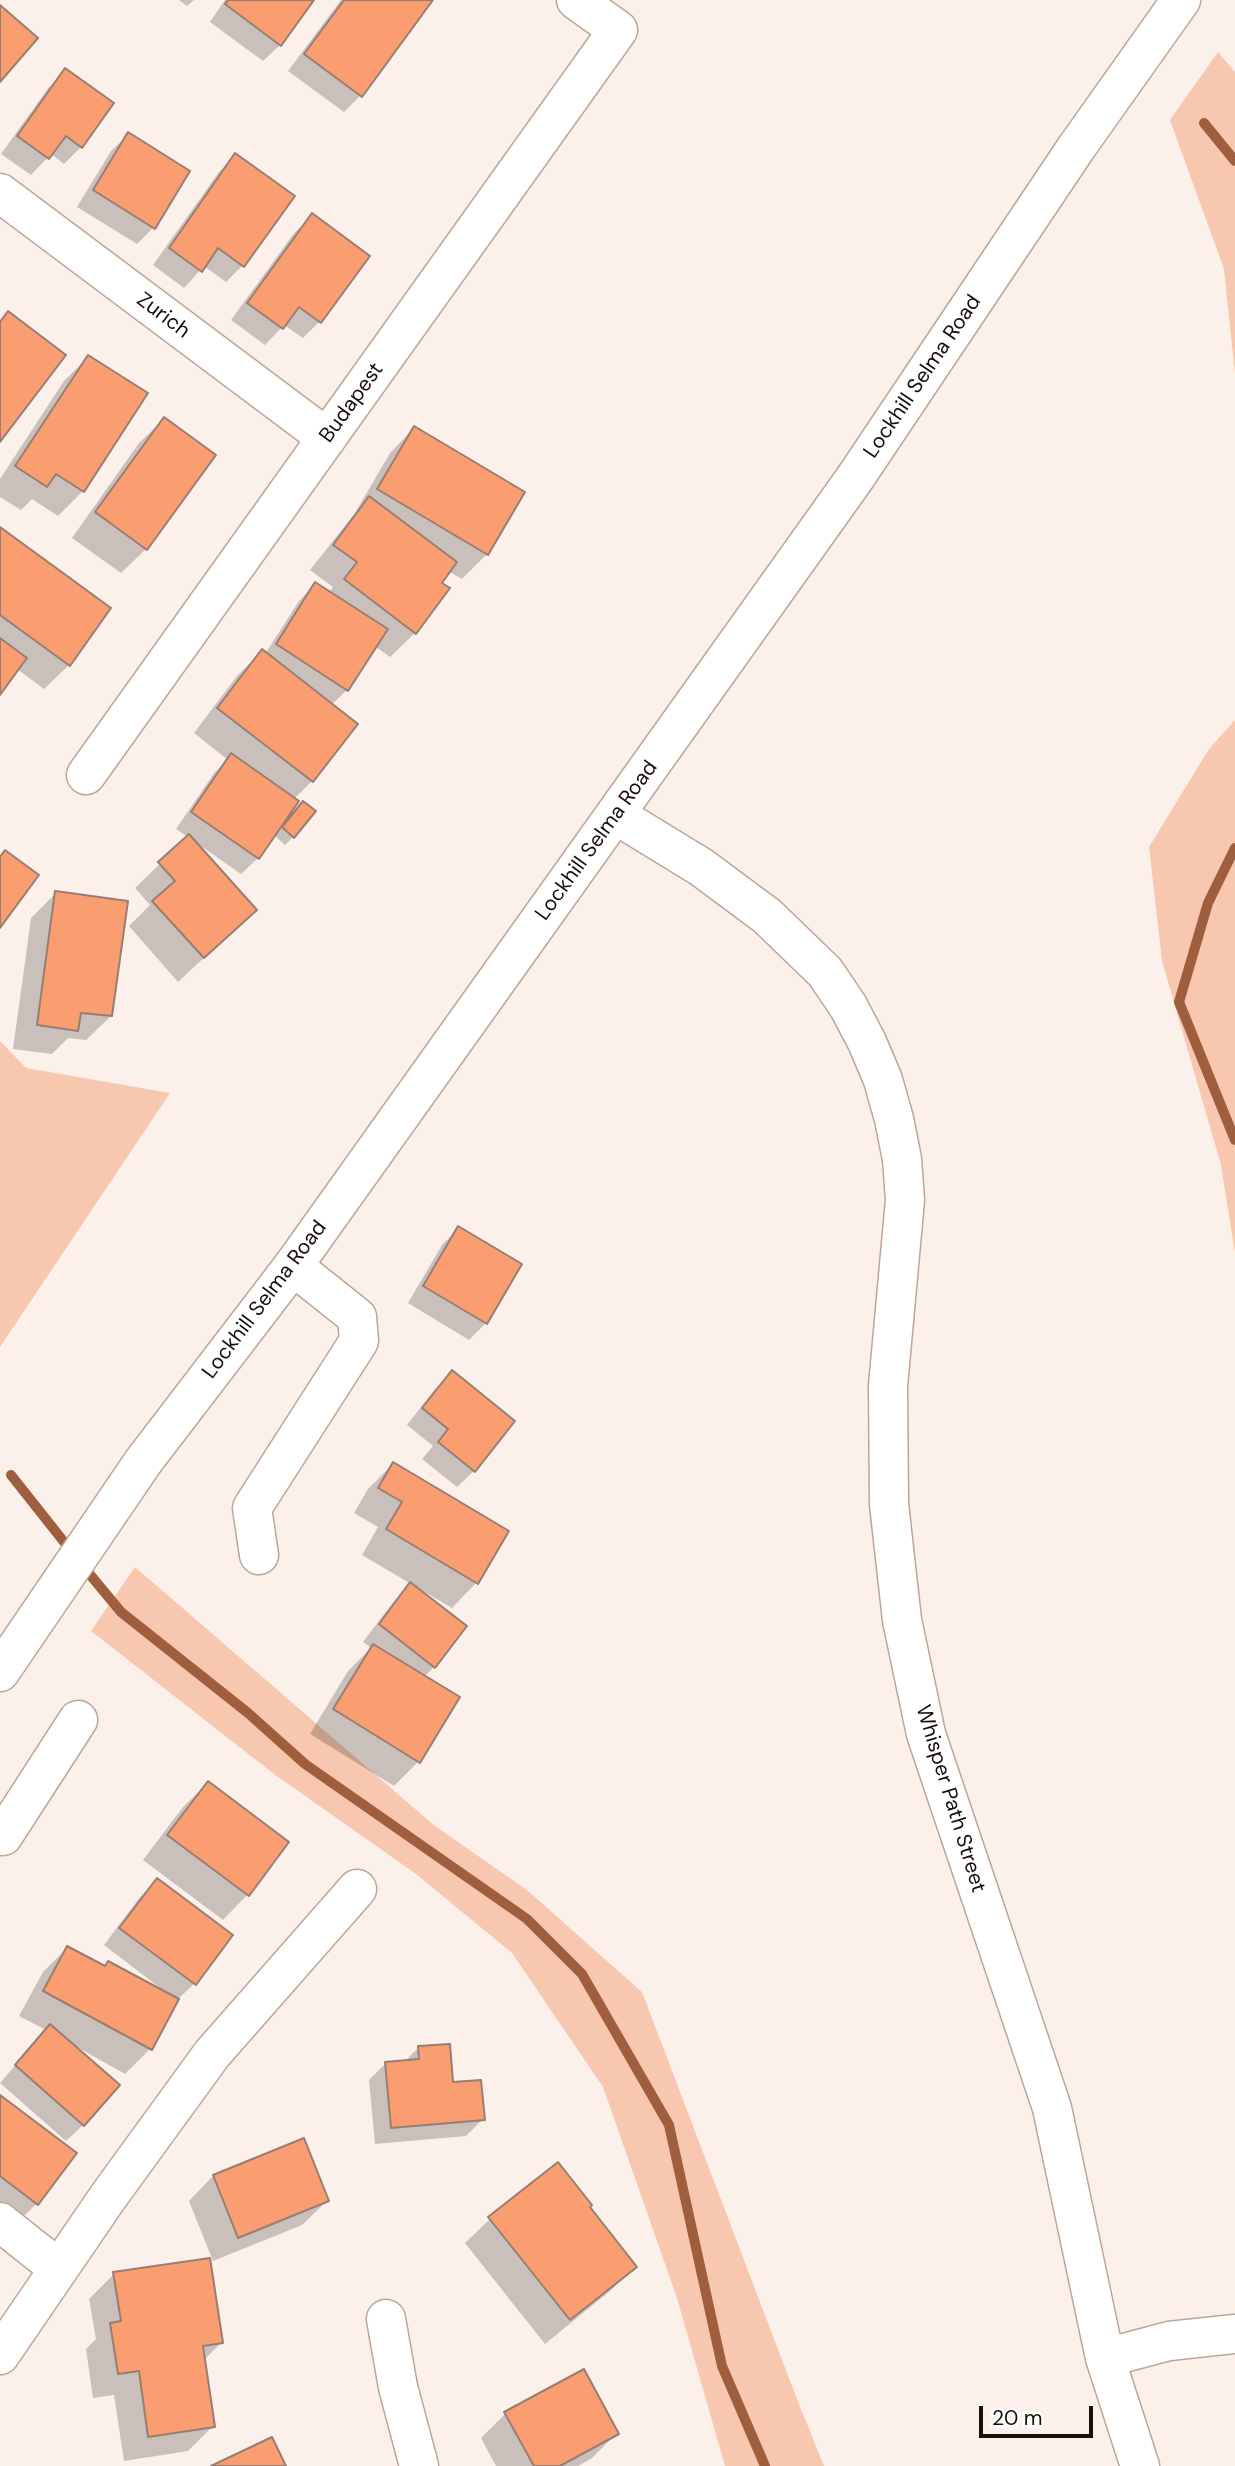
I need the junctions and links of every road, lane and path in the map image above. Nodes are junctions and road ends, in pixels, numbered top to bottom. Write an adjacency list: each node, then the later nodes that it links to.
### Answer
1 (576, 0): 4 (street, Budapest)
2 (1181, 0): 6 (street, Lockhill Selma Road)
3 (0, 193): 4 (street, Zurich)
4 (327, 439): 5 (street, Budapest)
5 (86, 775)
6 (616, 815): 7 (street, Lockhill Selma Road); 18 (street, Whisper Path Street)
7 (293, 1266): 8 (street); 9 (street, Lockhill Selma Road)
8 (259, 1555)
9 (8, 1660)
10 (79, 1720): 11 (street)
11 (1, 1837)
12 (357, 1889): 14 (street)
13 (0, 2222): 14 (street)
14 (59, 2269): 17 (street)
15 (386, 2319): 19 (street)
16 (1235, 2334): 18 (street)
17 (0, 2356)
18 (1105, 2358): 20 (street, Whisper Path Street)
19 (419, 2466)
20 (1140, 2466)

